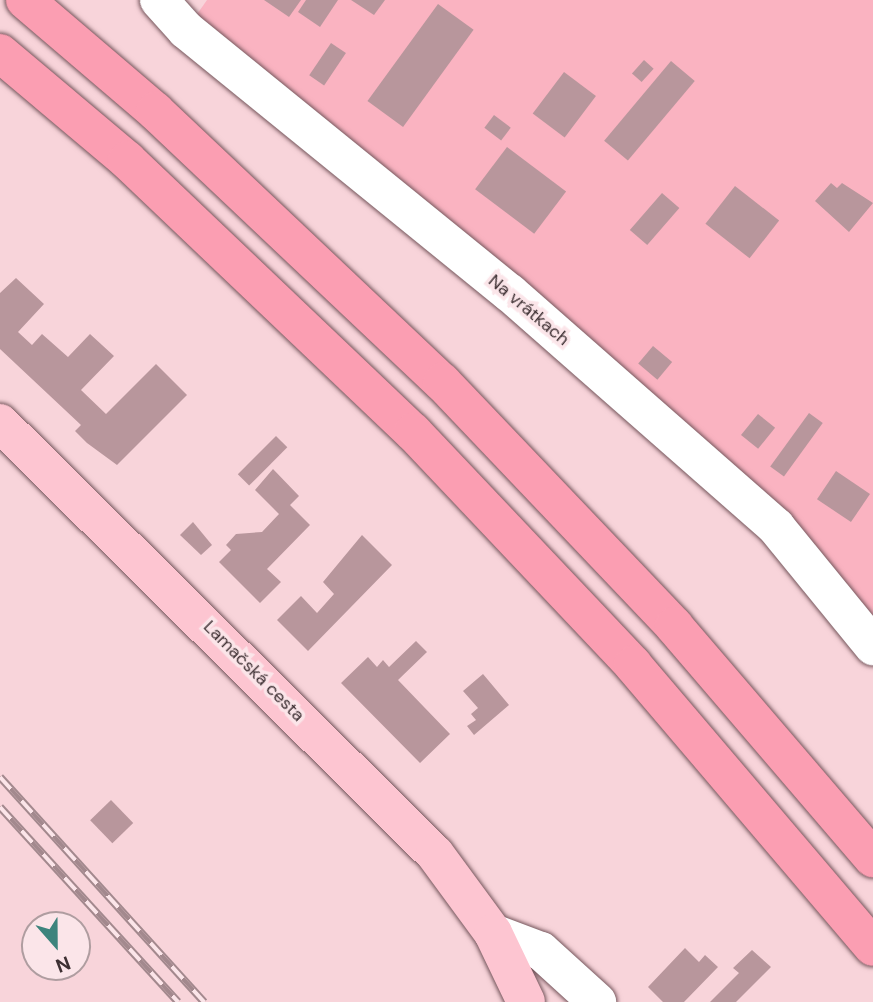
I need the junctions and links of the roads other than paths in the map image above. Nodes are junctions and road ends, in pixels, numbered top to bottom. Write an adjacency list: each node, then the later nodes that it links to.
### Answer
1 (24, 0): 6 (highway)
2 (159, 0): 5 (street, Na vrátkach)
3 (0, 53): 8 (highway)
4 (0, 423): 7 (main road, Lamačská cesta)
5 (873, 646)
6 (873, 859)
7 (493, 933): 9 (main road, Lamačská cesta); 10 (street)
8 (873, 947)
9 (526, 1002)
10 (597, 1002)

